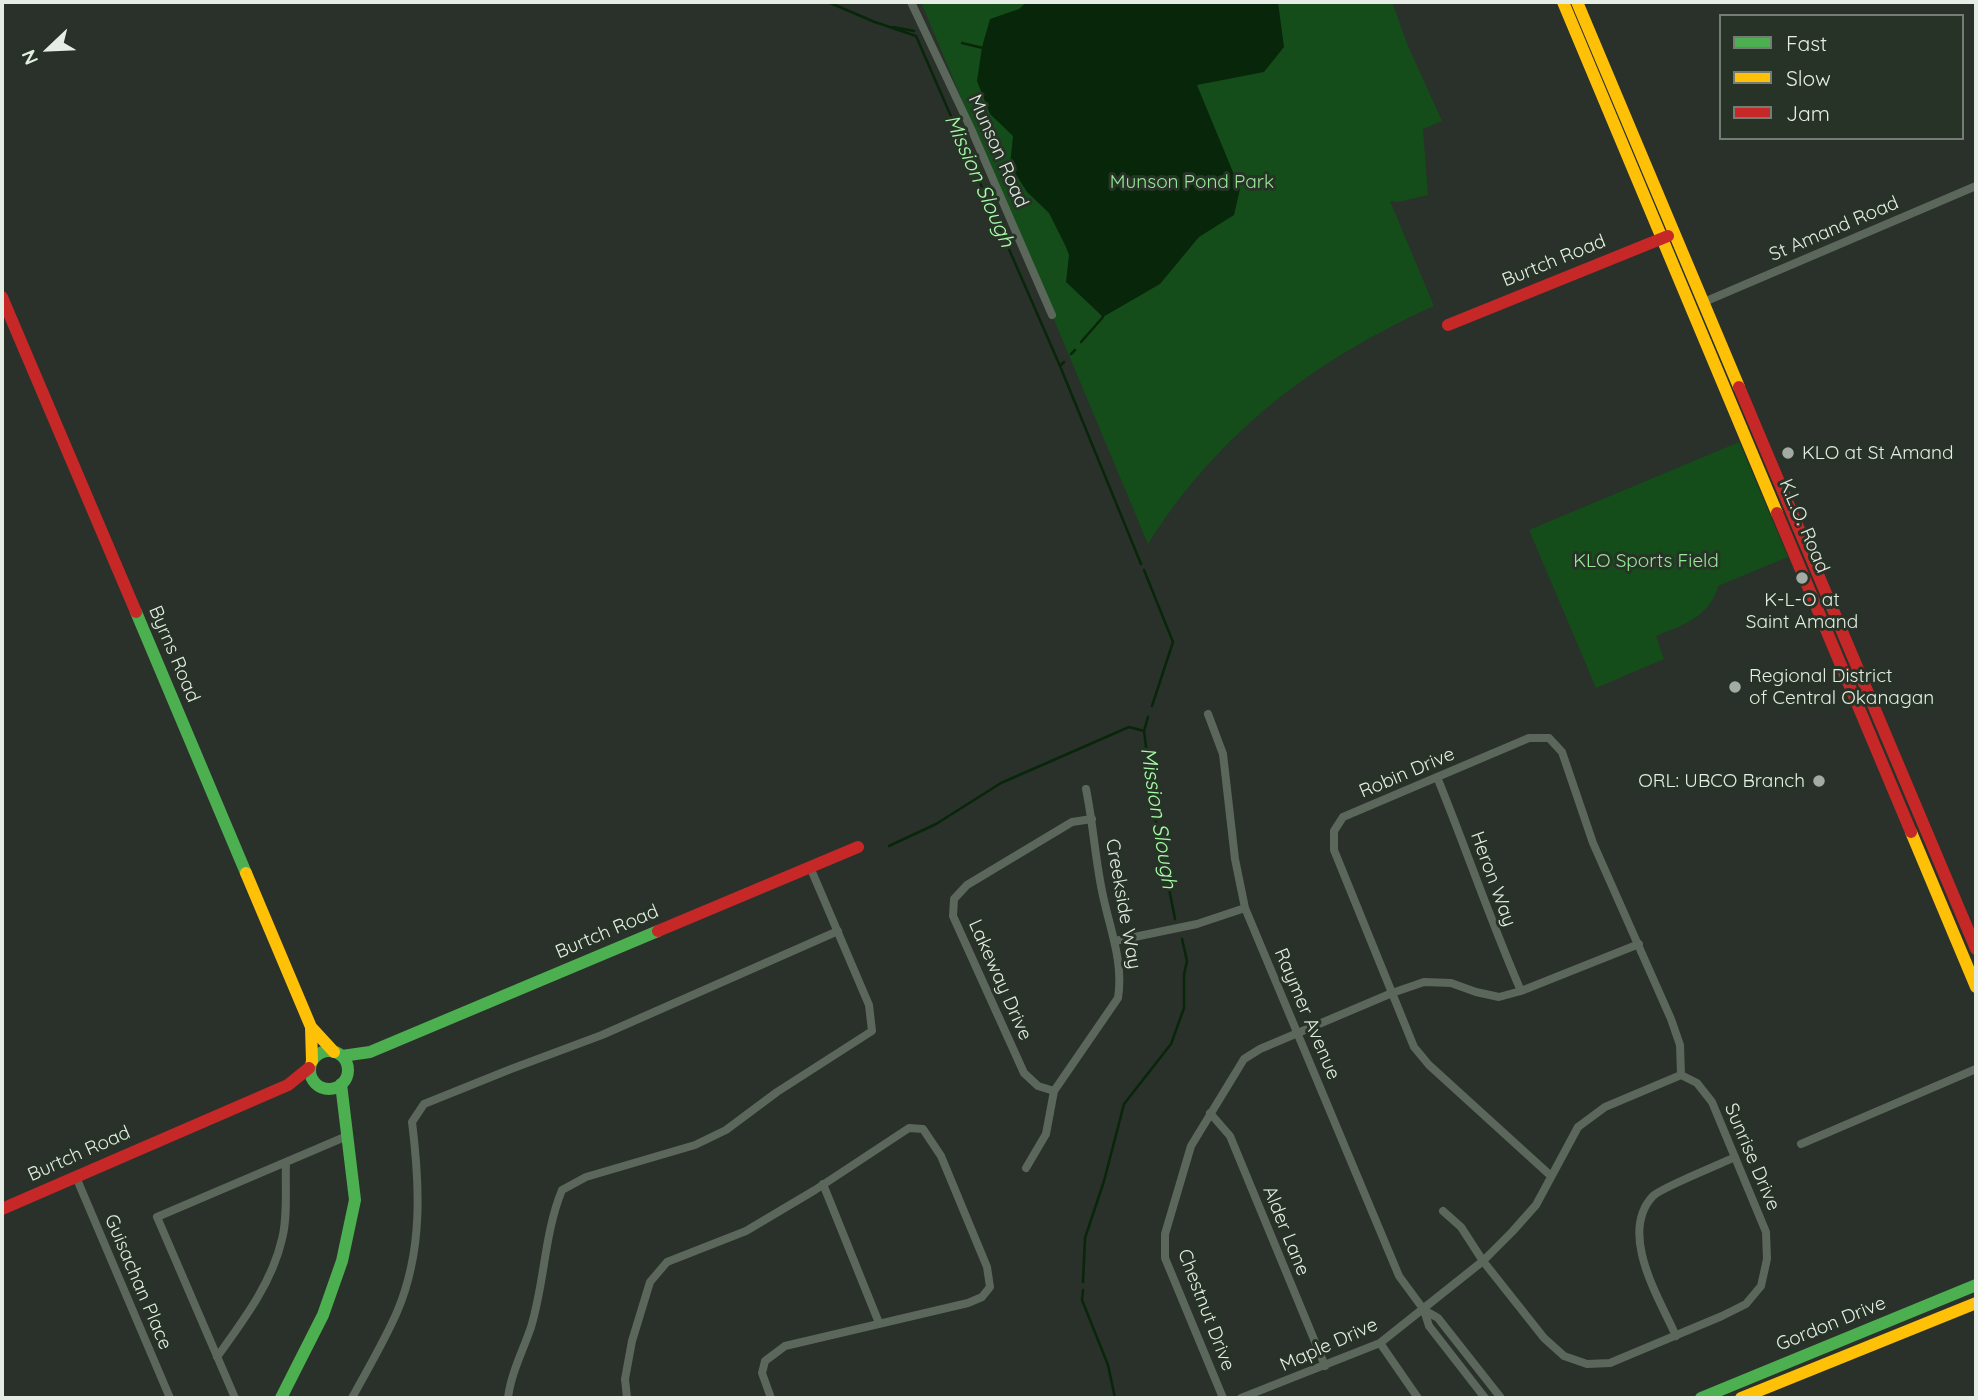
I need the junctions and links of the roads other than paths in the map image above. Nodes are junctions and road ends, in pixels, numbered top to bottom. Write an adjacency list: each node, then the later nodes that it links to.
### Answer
1 (911, 2): 9 (street, Munson Road)
2 (1563, 2): 6 (main road, K.L.O. Road)
3 (1577, 2): 5 (main road, K.L.O. Road)
4 (1976, 186): 8 (street, St Amand Road)
5 (1675, 233): 6 (main road, Burtch Road); 8 (main road, K.L.O. Road)
6 (1662, 239): 10 (main road, Burtch Road); 22 (main road, K.L.O. Road)
7 (2, 297): 25 (main road, Byrns Road)
8 (1704, 302): 21 (main road, K.L.O. Road)
9 (1052, 315)
10 (1448, 325)
11 (1208, 714): 17 (street, Raymer Avenue)
12 (1437, 777): 20 (street, Robin Drive); 23 (street, Heron Way); 24 (street, Robin Drive)
13 (1086, 789): 14 (street, Creekside Way)
14 (1092, 819): 19 (street, Creekside Way); 36 (street, Lakeway Drive)
15 (858, 847): 16 (main road, Burtch Road)
16 (810, 867): 18 (street); 27 (main road, Burtch Road)
17 (1245, 908): 19 (street); 26 (street, Raymer Avenue)
18 (838, 931): 61 (street); 62 (street)
19 (1115, 941): 36 (street, Creekside Way)
20 (1639, 944): 23 (street, Chestnut Drive); 32 (street, Robin Drive)
21 (1976, 949)
22 (1976, 987)
23 (1521, 991): 24 (street, Chestnut Drive)
24 (1392, 993): 26 (street, Chestnut Drive); 44 (street, Robin Drive)
25 (311, 1027): 28 (main road, Byrns Road); 29 (main road, Byrns Road)
26 (1299, 1034): 38 (street, Chestnut Drive); 52 (street, Raymer Avenue)
27 (370, 1052): 28 (main road, Burtch Road); 31 (main road, Burtch Road)
28 (338, 1054): 29 (main road); 31 (main road)
29 (311, 1064): 34 (main road, Burtch Road); 35 (main road)
30 (1976, 1069): 40 (street)
31 (348, 1071): 33 (main road)
32 (1681, 1075): 41 (street, Sunrise Drive); 44 (street)
33 (341, 1084): 35 (main road); 37 (main road)
34 (288, 1085): 35 (main road, Burtch Road); 45 (main road, Burtch Road)
35 (321, 1086): 37 (main road)
36 (1054, 1091): 43 (street, Creekside Way)
37 (343, 1113): 39 (main road)
38 (1210, 1113): 57 (street, Alder Lane); 65 (street, Chestnut Drive)
39 (347, 1136): 42 (street); 60 (main road)
40 (1801, 1144)
41 (1735, 1157): 54 (street, Sunrise Drive); 54 (street)
42 (286, 1163): 56 (street); 56 (street)
43 (1026, 1168)
44 (1551, 1176): 49 (street)
45 (76, 1177): 47 (main road, Burtch Road); 58 (street, Guisachan Place)
46 (823, 1184): 53 (street); 53 (street); 63 (street)
47 (2, 1209)
48 (1443, 1211): 49 (street, Sunrise Drive)
49 (1483, 1261): 52 (street); 54 (street, Sunrise Drive)
50 (1976, 1285): 70 (main road, Gordon Drive)
51 (1976, 1303): 71 (main road, Gordon Drive)
52 (1424, 1310): 55 (street, Maple Drive); 68 (street, Raymer Avenue); 69 (street, Raymer Avenue)
53 (879, 1323): 64 (street)
54 (1676, 1336)
55 (1380, 1343): 57 (street, Maple Drive); 67 (street)
56 (217, 1357): 59 (street)
57 (1325, 1366): 66 (street, Maple Drive)
58 (170, 1398)
59 (235, 1398)
60 (281, 1398)
61 (352, 1398)
62 (508, 1398)
63 (627, 1398)
64 (771, 1398)
65 (1223, 1398)
66 (1241, 1398)
67 (1418, 1398)
68 (1485, 1398)
69 (1502, 1398)
70 (1701, 1398)
71 (1741, 1398)

